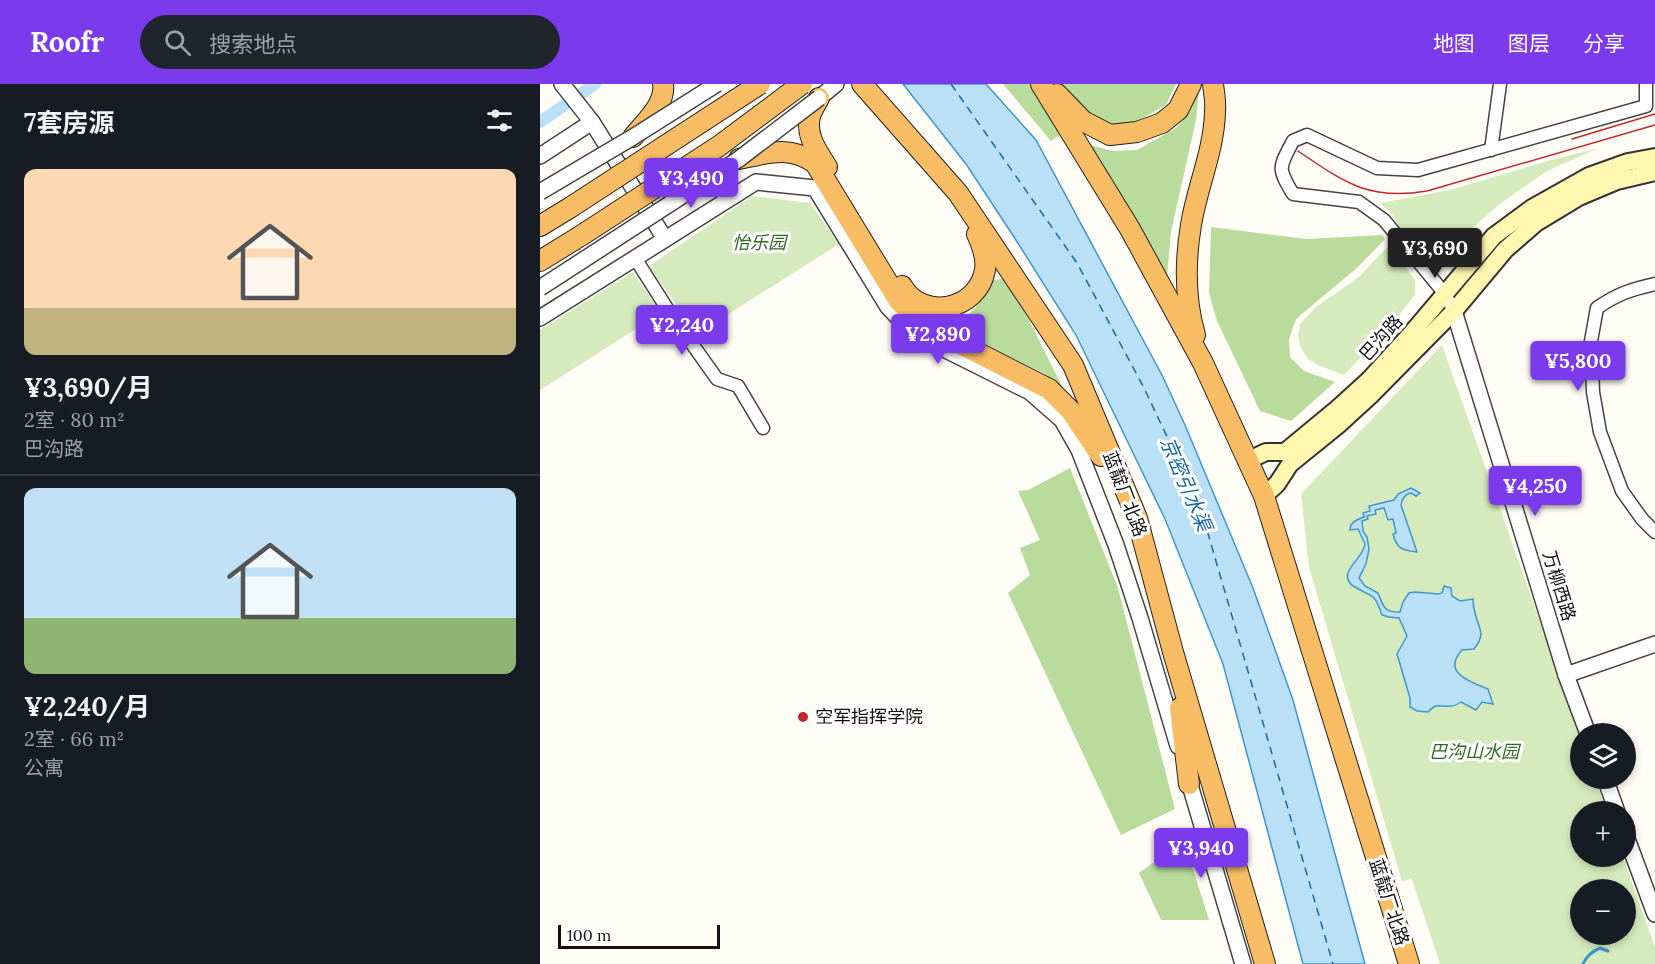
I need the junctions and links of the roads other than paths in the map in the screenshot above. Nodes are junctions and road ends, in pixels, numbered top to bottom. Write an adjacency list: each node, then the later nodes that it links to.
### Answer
1 (562, 84): 15 (street)
2 (663, 84): 16 (highway)
3 (717, 84): 16 (street, bridge)
4 (760, 84): 24 (highway, bridge)
5 (802, 84): 27 (highway, bridge)
6 (836, 84): 14 (street)
7 (862, 84): 23 (highway, 蓝靛厂北路)
8 (1041, 84): 34 (highway, 蓝靛厂北路)
9 (1048, 84): 10 (highway)
10 (1191, 84)
11 (1214, 84): 34 (highway)
12 (1500, 84): 17 (street)
13 (1646, 84): 17 (street)
14 (819, 98): 20 (street, bridge); 31 (highway)
15 (592, 122): 18 (street); 25 (street)
16 (633, 137): 22 (street, bridge)
17 (1491, 150): 30 (street)
18 (540, 156)
19 (1655, 157): 30 (main road, 巴沟路)
20 (739, 159): 29 (street, bridge); 31 (highway)
21 (1655, 172): 32 (main road, 巴沟路)
22 (540, 192)
23 (958, 193): 31 (highway); 38 (highway, 蓝靛厂北路)
24 (540, 226)
25 (665, 239): 26 (street); 44 (street)
26 (635, 258): 33 (street); 35 (street)
27 (540, 261)
28 (1655, 284): 39 (street)
29 (540, 288)
30 (1445, 294): 32 (street); 36 (main road, 巴沟路)
31 (909, 304): 38 (highway)
32 (1454, 311): 37 (main road, 巴沟路); 42 (street, 万柳西路)
33 (540, 318)
34 (1203, 363): 36 (highway, 蓝靛厂北路)
35 (763, 428)
36 (1247, 461): 37 (highway, 蓝靛厂北路)
37 (1264, 496): 49 (highway, 蓝靛厂北路)
38 (1137, 518): 41 (highway, 蓝靛厂北路)
39 (1655, 532)
40 (1655, 644): 42 (street)
41 (1173, 652): 44 (highway); 48 (highway, 蓝靛厂北路)
42 (1566, 675): 43 (street, 万柳西路)
43 (1584, 723)
44 (1189, 784): 47 (street)
45 (1636, 863): 46 (street)
46 (1655, 914)
47 (1243, 964)
48 (1265, 964)
49 (1409, 964)

